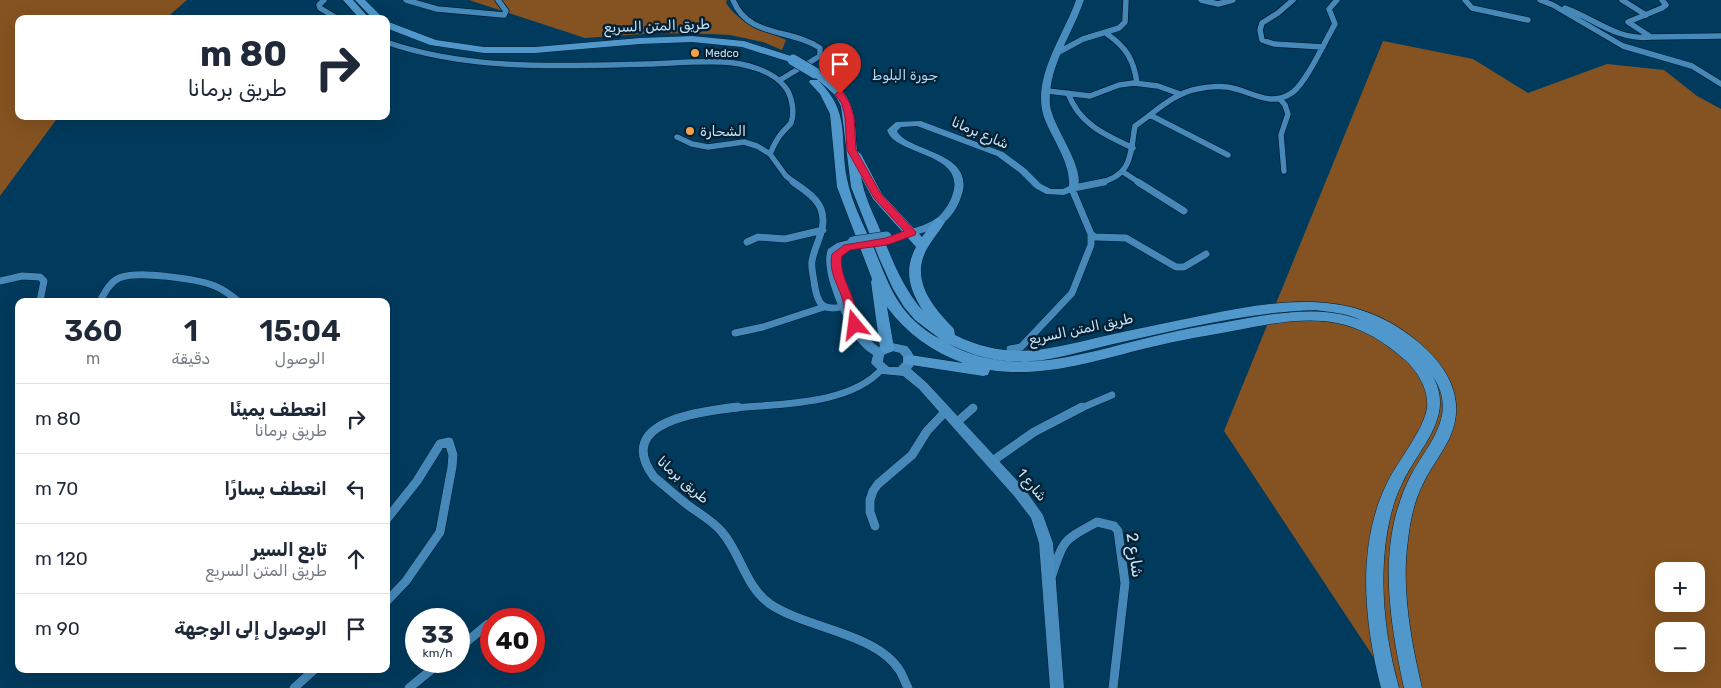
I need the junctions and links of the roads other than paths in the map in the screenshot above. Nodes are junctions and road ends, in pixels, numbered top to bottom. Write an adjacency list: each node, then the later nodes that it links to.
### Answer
1 (324, 0): 18 (street)
2 (348, 0): 19 (highway)
3 (360, 0): 20 (highway)
4 (406, 0): 5 (street)
5 (498, 0)
6 (734, 0): 33 (street)
7 (1080, 0): 30 (street)
8 (1126, 0): 25 (street)
9 (1201, 0): 10 (street)
10 (1233, 0)
11 (1293, 0): 29 (street)
12 (1337, 0): 29 (street)
13 (1465, 0): 22 (street)
14 (1540, 0): 17 (street)
15 (1622, 0): 21 (street)
16 (1662, 0): 21 (street)
17 (1553, 5): 27 (street); 35 (street)
18 (331, 15)
19 (361, 15)
20 (375, 15)
21 (1646, 15): 27 (street)
22 (1528, 20)
23 (390, 26): 31 (highway, طريق المتن السريع)
24 (390, 34): 31 (highway, طريق المتن السريع)
25 (1107, 34): 30 (street); 34 (street)
26 (1721, 36): 27 (street)
27 (1651, 37)
28 (390, 43): 33 (street)
29 (1324, 47): 39 (street)
30 (1057, 53): 36 (street)
31 (790, 63): 32 (highway, طريق المتن السريع)
32 (812, 75): 43 (highway, طريق المتن السريع); 57 (highway, طريق المتن السريع)
33 (780, 80): 44 (street)
34 (1137, 83): 37 (street); 38 (street)
35 (1721, 84)
36 (1048, 90): 37 (street); 48 (street)
37 (1068, 94): 42 (street)
38 (1180, 94): 39 (street); 40 (street)
39 (1280, 99): 46 (street)
40 (1150, 114): 42 (street); 45 (street)
41 (677, 137): 44 (street)
42 (1133, 148): 47 (street)
43 (851, 150): 52 (highway); 65 (highway, طريق المتن السريع)
44 (770, 154): 51 (street)
45 (1228, 156)
46 (1284, 171)
47 (1123, 172): 48 (street); 49 (street)
48 (1073, 188): 50 (street, شارع برمانا); 53 (street)
49 (1184, 211)
50 (939, 222): 52 (street); 55 (highway)
51 (823, 230): 54 (street); 62 (street)
52 (911, 232): 55 (highway); 63 (street, bridge)
53 (1091, 234): 56 (street); 66 (street)
54 (747, 242)
55 (923, 248): 65 (highway)
56 (1206, 254)
57 (877, 274): 67 (highway); 69 (highway, طريق المتن السريع)
58 (0, 281): 59 (street)
59 (41, 298)
60 (102, 298): 61 (street)
61 (234, 298)
62 (824, 307): 63 (street); 64 (street)
63 (847, 308): 67 (street)
64 (735, 332)
65 (962, 346): 90 (highway, طريق المتن السريع)
66 (1010, 349)
67 (883, 350): 68 (street); 70 (street)
68 (907, 365): 69 (highway); 70 (street); 73 (street, شارع 1)
69 (1013, 369): 89 (highway, طريق المتن السريع)
70 (882, 370): 86 (street, طريق برمانا)
71 (1112, 395): 75 (street)
72 (973, 408): 74 (street)
73 (945, 412): 74 (street, شارع 1); 77 (street)
74 (956, 423): 75 (street, شارع 1)
75 (991, 462): 78 (street, شارع 1)
76 (390, 515): 79 (street)
77 (875, 526)
78 (1049, 582): 87 (street, شارع 1); 88 (street, شارع 2)
79 (390, 598)
80 (480, 631): 81 (street)
81 (470, 639)
82 (311, 673): 84 (street)
83 (427, 673): 85 (street)
84 (294, 688)
85 (409, 688)
86 (908, 688)
87 (1057, 688)
88 (1113, 688)
89 (1390, 688)
90 (1412, 688)

